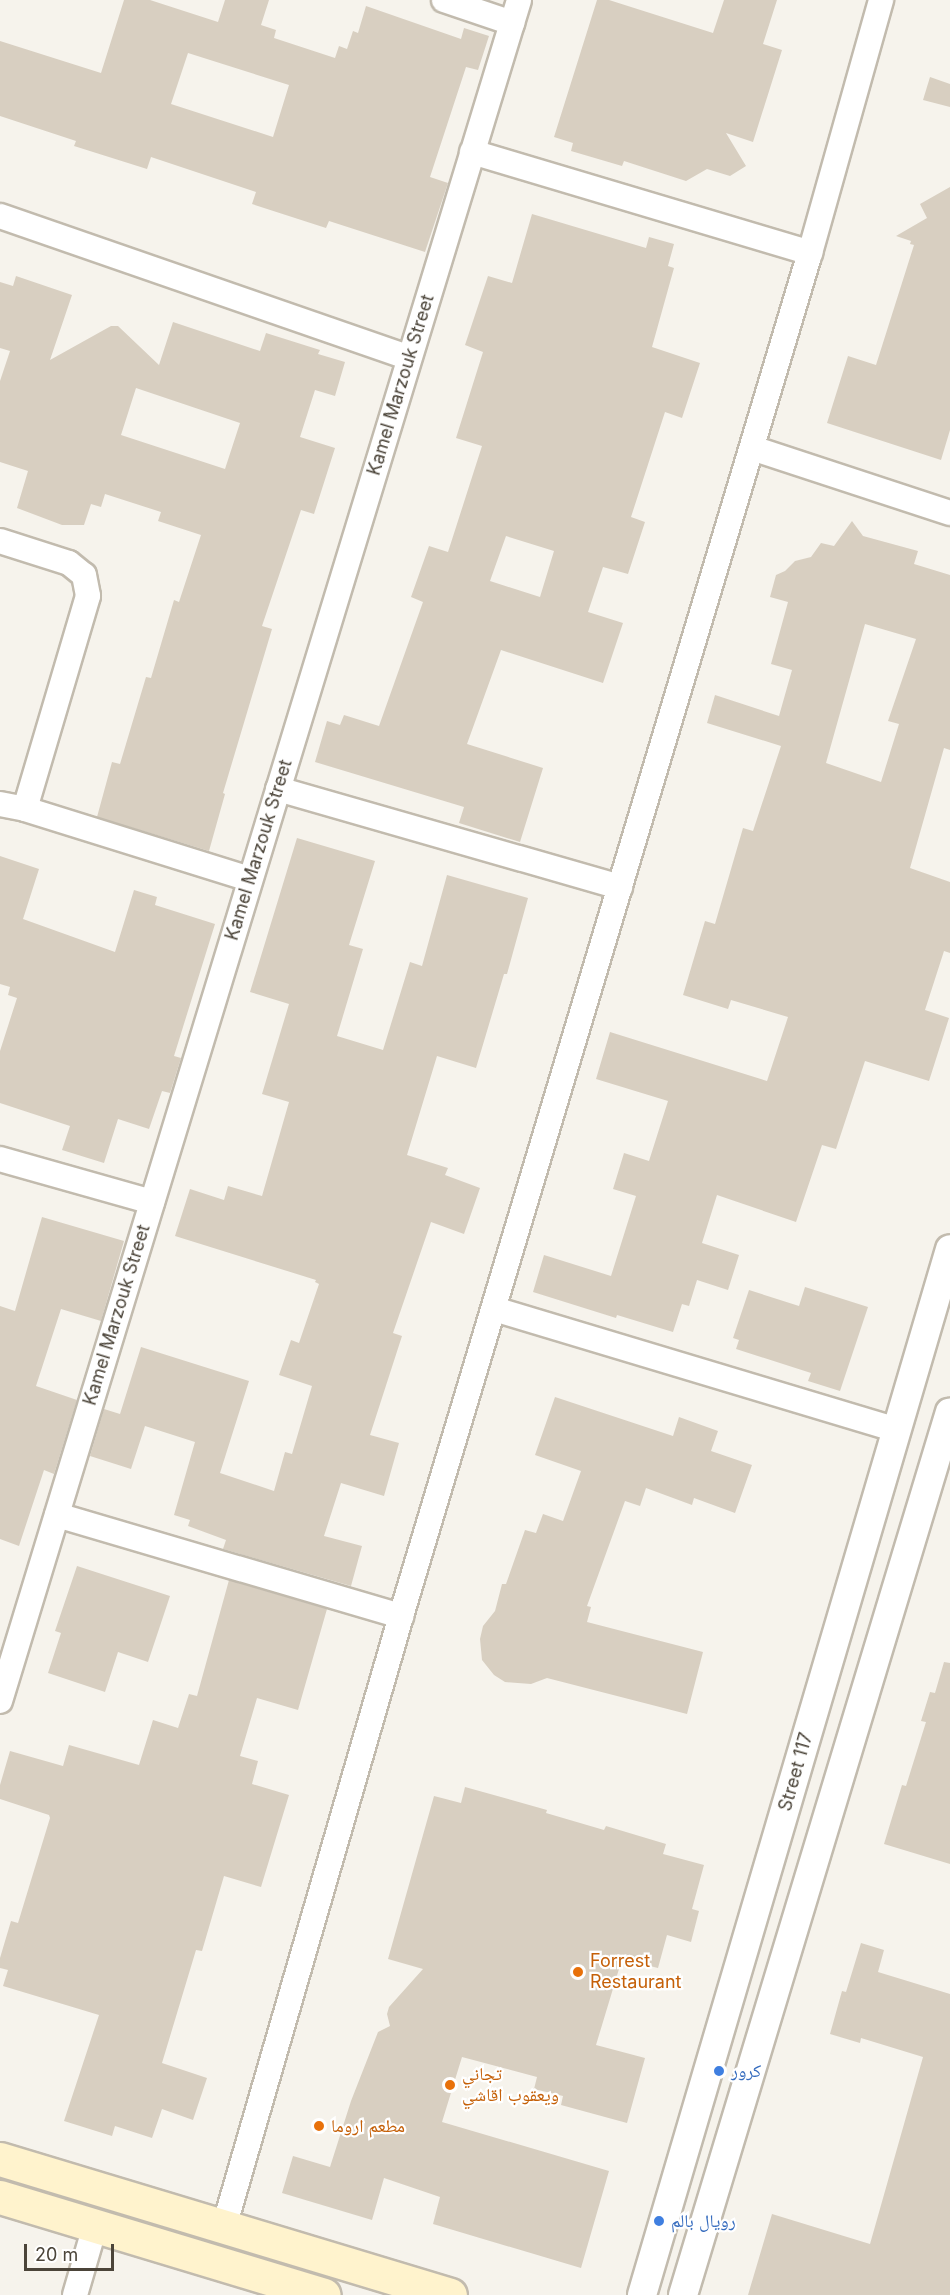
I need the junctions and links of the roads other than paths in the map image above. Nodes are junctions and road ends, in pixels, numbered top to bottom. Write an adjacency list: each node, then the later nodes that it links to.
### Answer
1 (444, 0): 4 (street)
2 (519, 0): 4 (street, Kamel Marzouk Street)
3 (881, 0): 7 (street)
4 (512, 23): 5 (street, Kamel Marzouk Street)
5 (472, 152): 7 (street); 8 (street, Kamel Marzouk Street)
6 (0, 216): 8 (street)
7 (810, 253): 9 (street)
8 (409, 358): 12 (street, Kamel Marzouk Street)
9 (752, 448): 10 (street); 16 (street)
10 (950, 513)
11 (0, 541): 14 (street)
12 (278, 789): 15 (street, Kamel Marzouk Street); 16 (street)
13 (0, 804): 14 (street)
14 (25, 809): 15 (street)
15 (250, 879): 18 (street, Kamel Marzouk Street)
16 (620, 887): 20 (street)
17 (0, 1159): 18 (street)
18 (152, 1202): 23 (street, Kamel Marzouk Street)
19 (950, 1249): 22 (street, Street 117)
20 (494, 1309): 22 (street); 24 (street)
21 (950, 1412): 34 (street)
22 (897, 1430): 33 (street, Street 117)
23 (57, 1515): 24 (street); 25 (street, Kamel Marzouk Street)
24 (401, 1616): 29 (street)
25 (0, 1701)
26 (0, 2159): 29 (main road)
27 (0, 2197): 28 (main road)
28 (95, 2226): 30 (street); 31 (main road)
29 (224, 2227): 32 (main road)
30 (75, 2295)
31 (324, 2295)
32 (450, 2295)
33 (642, 2295)
34 (683, 2295)

